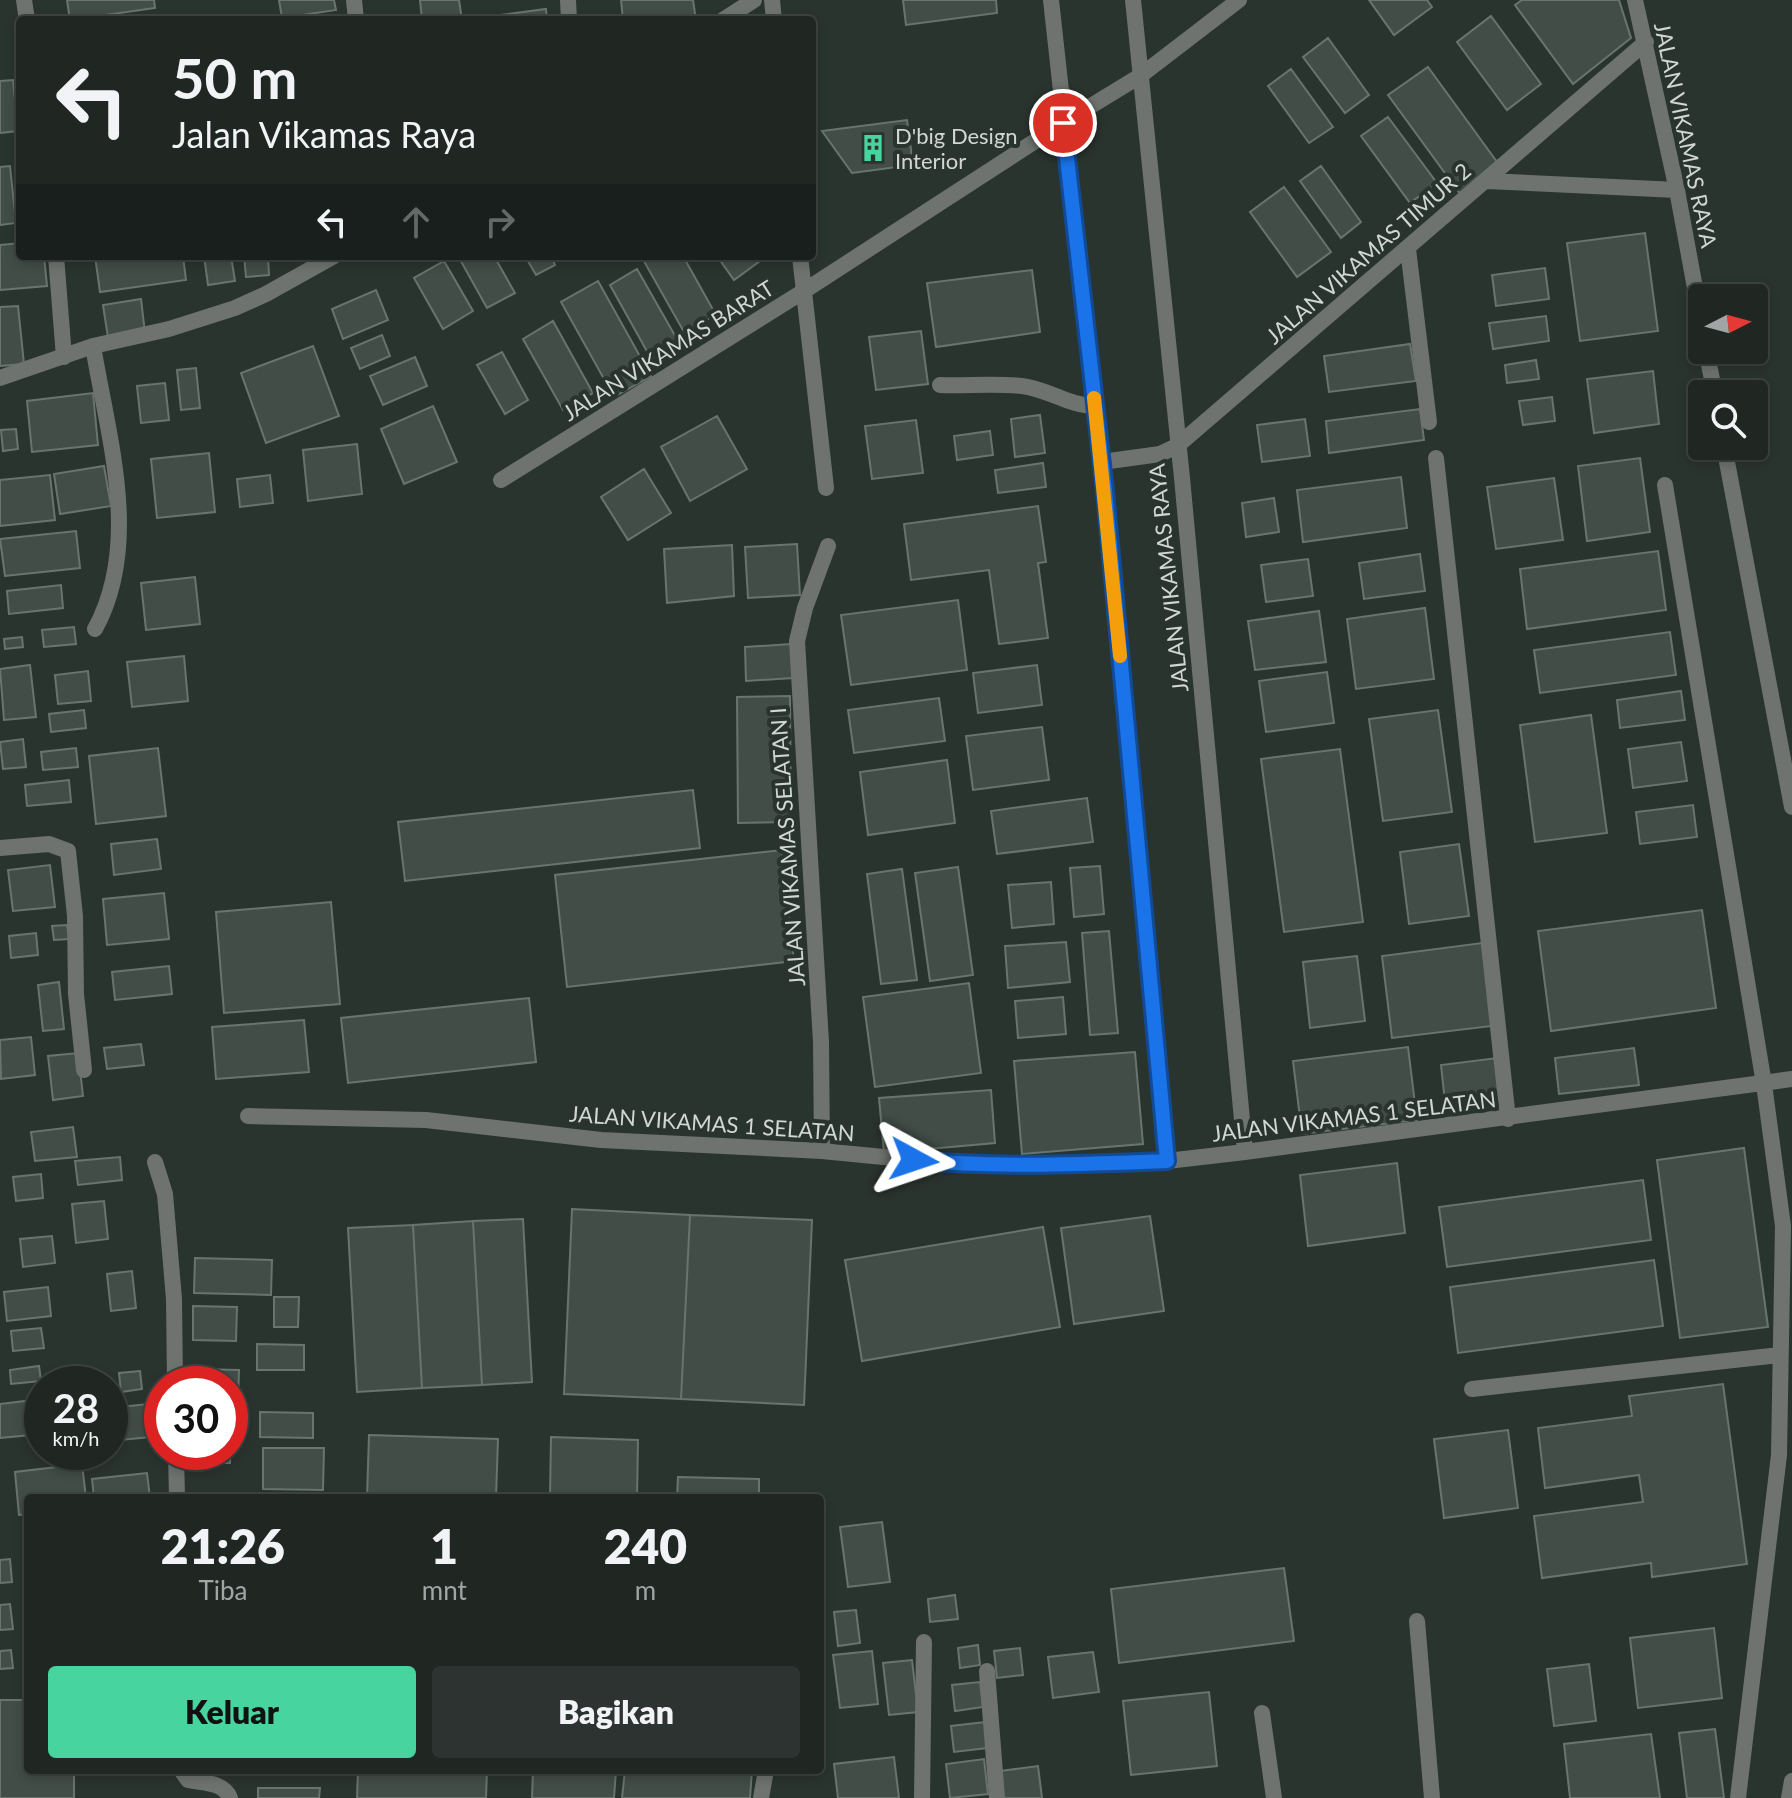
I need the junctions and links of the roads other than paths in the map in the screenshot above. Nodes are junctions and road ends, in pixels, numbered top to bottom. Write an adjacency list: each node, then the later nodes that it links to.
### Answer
1 (754, 0): 6 (street)
2 (1051, 0): 9 (street)
3 (1133, 0): 8 (street, JALAN VIKAMAS RAYA)
4 (1239, 0): 8 (street, JALAN VIKAMAS BARAT)
5 (1635, 0): 7 (street, JALAN VIKAMAS RAYA)
6 (729, 16)
7 (1646, 42): 10 (street, JALAN VIKAMAS TIMUR 2); 11 (street, JALAN VIKAMAS RAYA)
8 (1140, 76): 9 (street, JALAN VIKAMAS BARAT); 24 (street, JALAN VIKAMAS RAYA)
9 (1070, 118): 17 (street, JALAN VIKAMAS BARAT); 22 (street)
10 (1487, 181): 11 (street); 12 (street, JALAN VIKAMAS TIMUR 2)
11 (1677, 190): 16 (street, JALAN VIKAMAS RAYA)
12 (1408, 249): 23 (street); 24 (street, JALAN VIKAMAS TIMUR 2)
13 (56, 260): 19 (street)
14 (327, 260): 18 (street)
15 (800, 260): 17 (street)
16 (1694, 284)
17 (804, 291): 28 (street, JALAN VIKAMAS BARAT); 30 (street)
18 (93, 346): 19 (street); 32 (street)
19 (64, 357): 20 (street)
20 (0, 378)
21 (940, 385): 22 (street)
22 (1095, 406): 27 (street)
23 (1429, 422)
24 (1177, 446): 27 (street, JALAN VIKAMAS TIMUR 2); 41 (street, JALAN VIKAMAS RAYA)
25 (1436, 458): 39 (street)
26 (1727, 460): 33 (street)
27 (1110, 461): 42 (street)
28 (501, 480)
29 (1665, 485): 37 (street)
30 (826, 488)
31 (828, 546): 40 (street, JALAN VIKAMAS SELATAN I)
32 (95, 629)
33 (1792, 807)
34 (0, 848): 35 (street)
35 (84, 1070)
36 (1792, 1079): 37 (street, JALAN VIKAMAS 1 SELATAN)
37 (1764, 1084): 39 (street, JALAN VIKAMAS 1 SELATAN); 44 (street)
38 (248, 1116): 40 (street, JALAN VIKAMAS 1 SELATAN)
39 (1508, 1119): 41 (street, JALAN VIKAMAS 1 SELATAN)
40 (822, 1151): 42 (street, JALAN VIKAMAS 1 SELATAN)
41 (1245, 1152): 42 (street, JALAN VIKAMAS 1 SELATAN)
42 (1167, 1161)
43 (155, 1162): 45 (street)
44 (1780, 1355): 46 (street); 62 (street)
45 (175, 1366)
46 (1472, 1389)
47 (176, 1470): 48 (street)
48 (177, 1494)
49 (1417, 1621): 61 (street)
50 (924, 1642): 58 (street)
51 (987, 1671): 59 (street)
52 (1262, 1713): 60 (street)
53 (184, 1774): 56 (street)
54 (765, 1774): 57 (street)
55 (1792, 1781): 63 (street)
56 (230, 1798)
57 (761, 1798)
58 (922, 1798)
59 (997, 1798)
60 (1274, 1798)
61 (1432, 1798)
62 (1738, 1798)
63 (1789, 1798)

